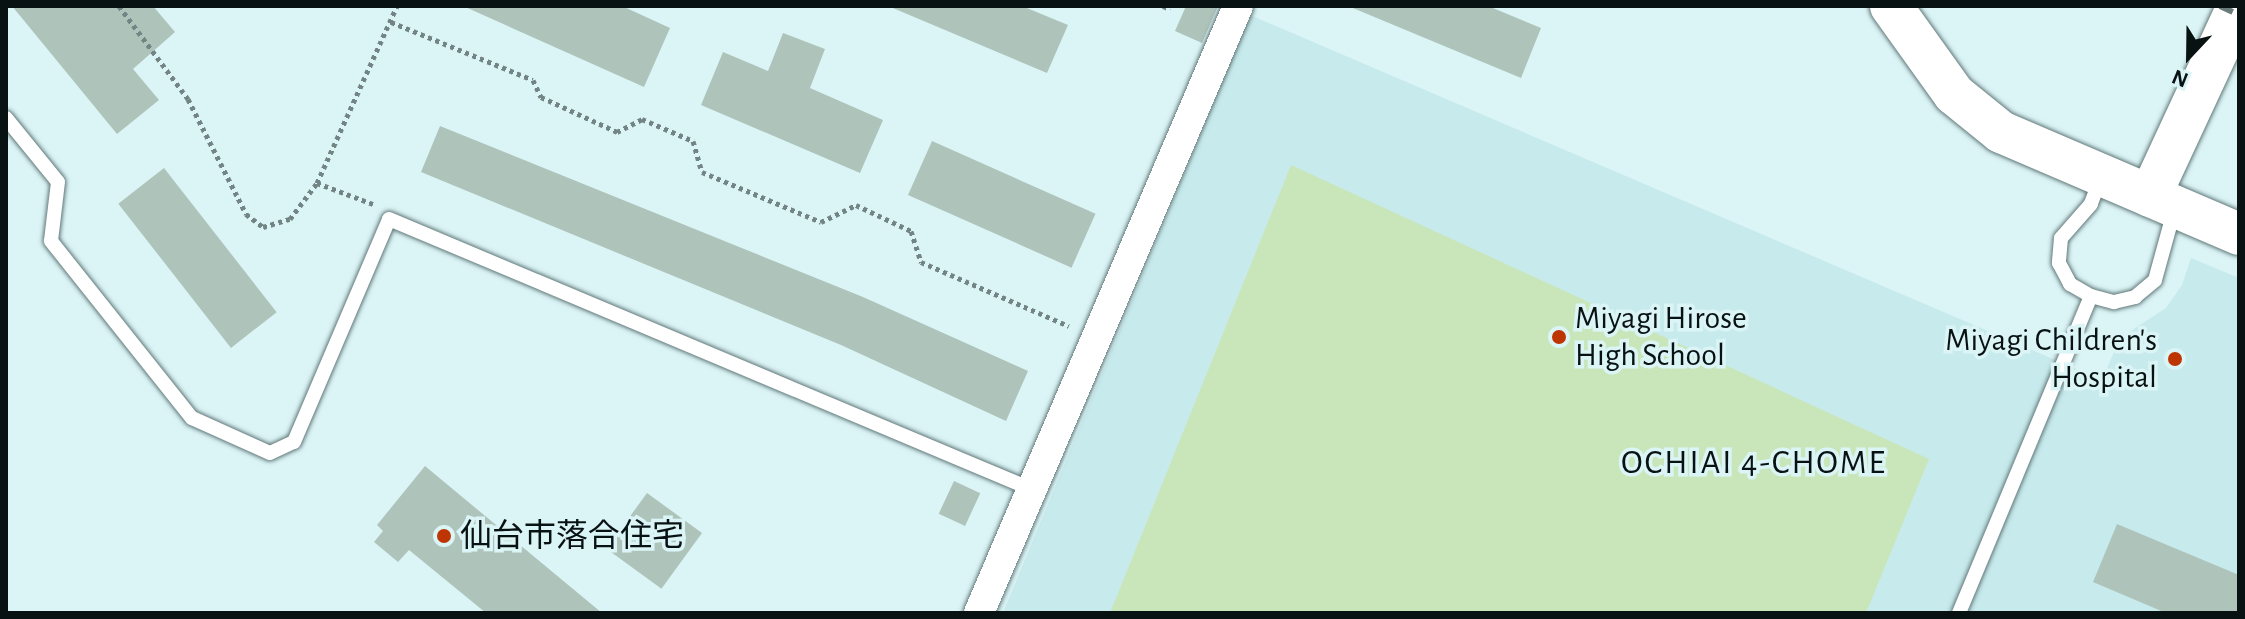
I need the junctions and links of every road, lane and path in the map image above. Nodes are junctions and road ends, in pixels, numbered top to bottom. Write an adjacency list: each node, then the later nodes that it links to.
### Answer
1 (119, 6): 11 (path)
2 (397, 6): 8 (path)
3 (1163, 6): 7 (path)
4 (1238, 6): 16 (street)
5 (1891, 6): 10 (street)
6 (2238, 6): 12 (street)
7 (1170, 9)
8 (391, 22): 11 (path); 16 (path)
9 (6, 118): 13 (lane)
10 (2102, 175): 12 (street); 15 (lane)
11 (317, 183): 13 (path)
12 (2163, 202): 14 (street); 15 (lane)
13 (389, 219): 17 (lane)
14 (2239, 234)
15 (2091, 296): 19 (lane)
16 (1096, 337): 17 (street)
17 (1031, 489): 18 (street)
18 (979, 613)
19 (1959, 613)

